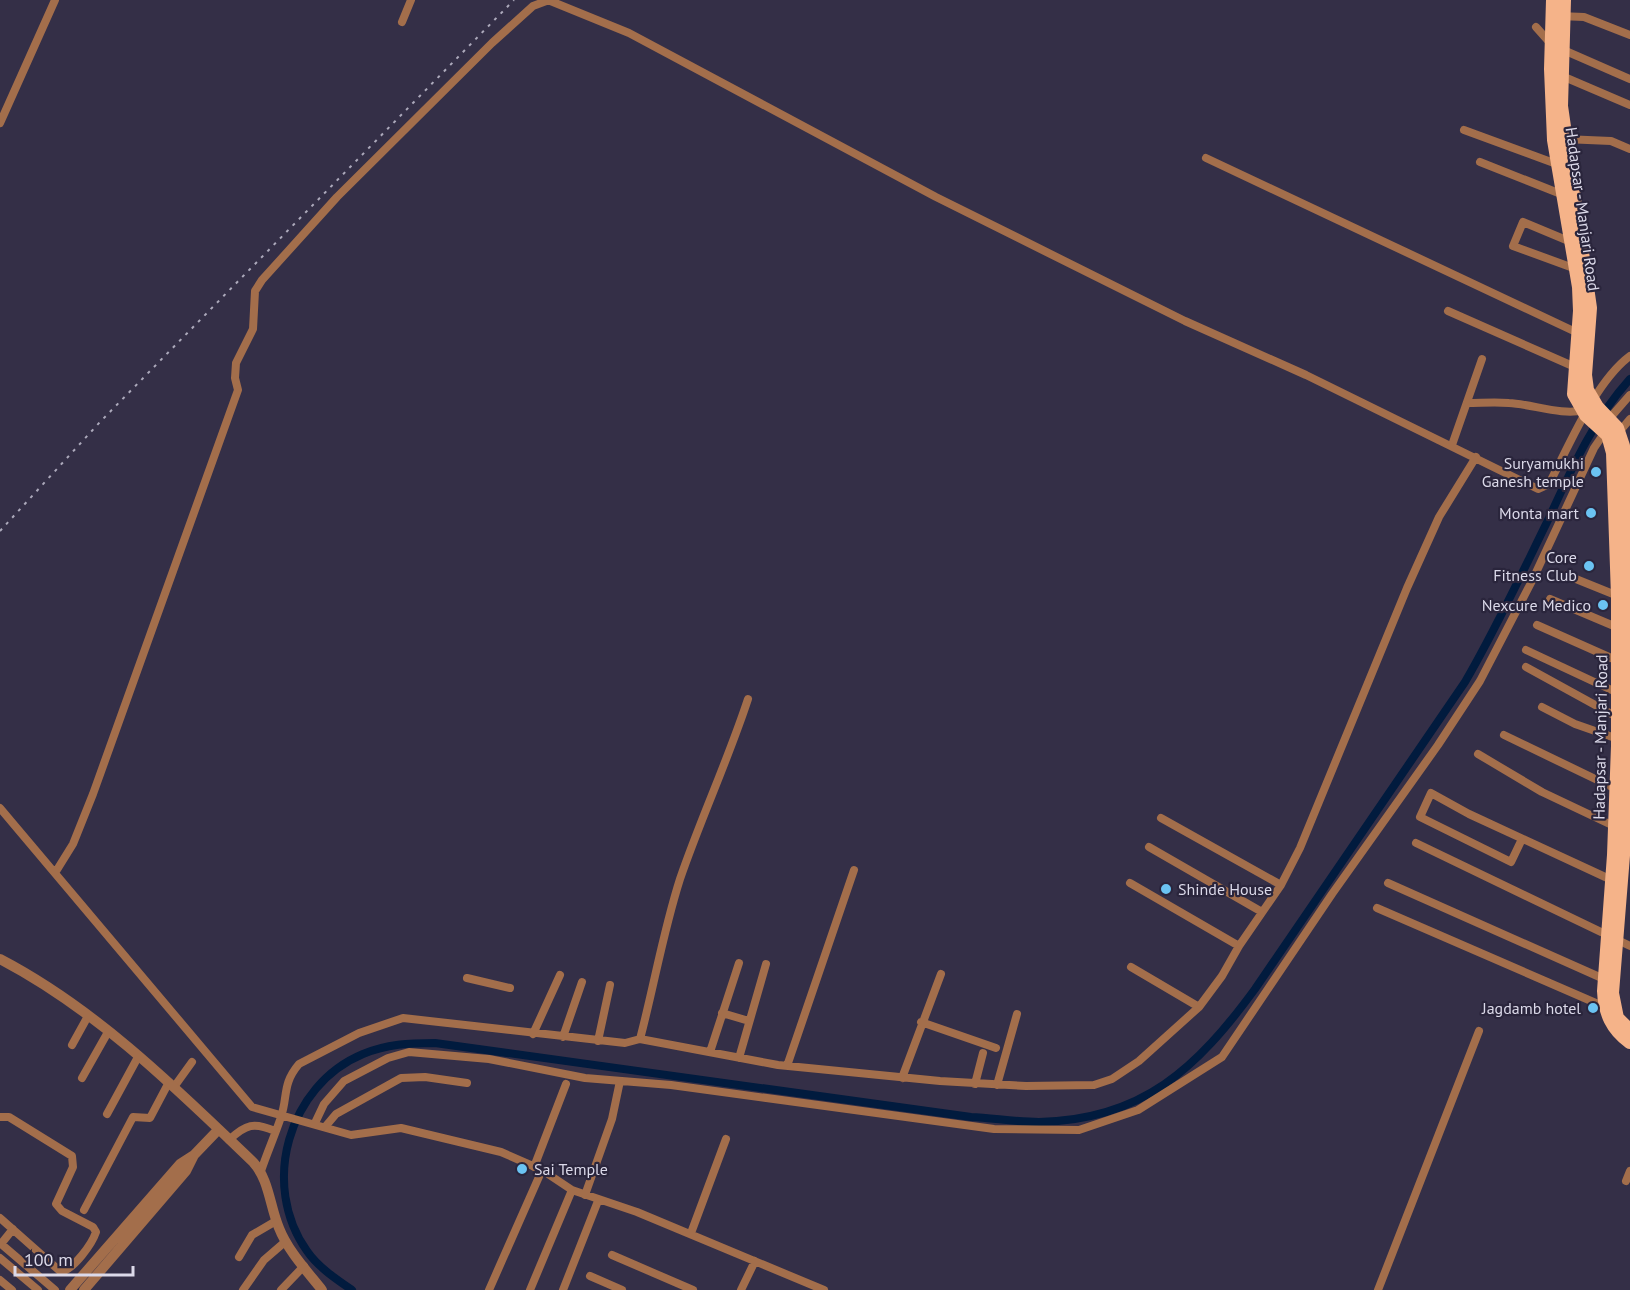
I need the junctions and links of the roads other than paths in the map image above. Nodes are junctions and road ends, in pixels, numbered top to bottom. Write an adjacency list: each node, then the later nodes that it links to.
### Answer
1 (55, 0): 14 (street)
2 (411, 0): 7 (street)
3 (549, 0): 33 (street); 64 (street)
4 (1552, 0): 6 (main road, Hadapsar - Manjari Road)
5 (1564, 0): 6 (main road, Hadapsar - Manjari Road)
6 (1558, 16): 9 (street); 10 (main road, Hadapsar - Manjari Road)
7 (402, 22)
8 (1536, 27): 10 (street)
9 (1630, 35)
10 (1557, 47): 11 (main road, Hadapsar - Manjari Road); 12 (street); 20 (main road, Hadapsar - Manjari Road)
11 (1562, 76): 13 (street); 16 (main road, Hadapsar - Manjari Road)
12 (1630, 79)
13 (1630, 105)
14 (0, 123)
15 (1464, 130): 20 (street)
16 (1564, 139): 17 (street); 20 (main road, Hadapsar - Manjari Road)
17 (1630, 148)
18 (1206, 158): 25 (street)
19 (1480, 162): 21 (street)
20 (1563, 166): 21 (main road, Hadapsar - Manjari Road)
21 (1569, 197): 22 (main road, Hadapsar - Manjari Road); 25 (main road, Hadapsar - Manjari Road)
22 (1571, 242): 23 (main road, Hadapsar - Manjari Road); 23 (street)
23 (1576, 269): 25 (main road, Hadapsar - Manjari Road)
24 (1448, 311): 28 (street)
25 (1583, 334): 28 (main road, Hadapsar - Manjari Road); 31 (main road, Hadapsar - Manjari Road)
26 (1630, 356): 31 (street)
27 (1482, 359): 30 (street)
28 (1575, 367): 31 (main road, Hadapsar - Manjari Road)
29 (1630, 395): 31 (street)
30 (1467, 403): 31 (street); 33 (street)
31 (1598, 418): 32 (street); 34 (street); 35 (main road, Hadapsar - Manjari Road); 39 (main road, Hadapsar - Manjari Road); 109 (street)
32 (1630, 419)
33 (1452, 445): 34 (street)
34 (1476, 457): 68 (street)
35 (1627, 462): 36 (main road, Hadapsar - Manjari Road)
36 (1627, 493): 37 (main road, Hadapsar - Manjari Road)
37 (1628, 521): 38 (main road, Hadapsar - Manjari Road)
38 (1628, 541): 39 (main road, Hadapsar - Manjari Road)
39 (1624, 566): 41 (main road, Hadapsar - Manjari Road); 44 (main road, Hadapsar - Manjari Road)
40 (1566, 574): 41 (street)
41 (1618, 596): 44 (main road, Hadapsar - Manjari Road)
42 (1550, 599): 44 (street)
43 (1537, 625): 46 (street)
44 (1623, 629): 46 (main road, Hadapsar - Manjari Road); 48 (main road, Hadapsar - Manjari Road)
45 (1527, 650): 49 (street)
46 (1618, 660): 49 (main road, Hadapsar - Manjari Road)
47 (1526, 667): 52 (street)
48 (1629, 679): 52 (main road, Hadapsar - Manjari Road)
49 (1618, 693): 52 (main road, Hadapsar - Manjari Road)
50 (748, 699): 96 (street)
51 (1542, 707): 54 (street)
52 (1625, 713): 54 (main road, Hadapsar - Manjari Road)
53 (1504, 735): 56 (street)
54 (1623, 743): 56 (main road, Hadapsar - Manjari Road)
55 (1478, 754): 59 (street)
56 (1625, 792): 59 (main road, Hadapsar - Manjari Road)
57 (0, 808): 64 (street)
58 (1161, 818): 68 (street)
59 (1621, 829): 65 (main road, Hadapsar - Manjari Road)
60 (1522, 839): 60 (street); 65 (street)
61 (1416, 843): 71 (street)
62 (1149, 847): 70 (street)
63 (854, 870): 106 (street)
64 (55, 873): 116 (street)
65 (1622, 877): 71 (main road, Hadapsar - Manjari Road)
66 (1130, 883): 72 (street)
67 (1388, 883): 80 (street)
68 (1281, 885): 70 (street)
69 (1377, 908): 85 (street)
70 (1262, 912): 72 (street)
71 (1618, 940): 80 (main road, Hadapsar - Manjari Road); 92 (main road, Hadapsar - Manjari Road)
72 (1239, 945): 84 (street)
73 (0, 959): 88 (street)
74 (739, 963): 86 (street)
75 (766, 964): 89 (street)
76 (1131, 967): 84 (street)
77 (941, 974): 90 (street)
78 (560, 975): 94 (street)
79 (467, 978): 83 (street)
80 (1604, 979): 85 (main road, Hadapsar - Manjari Road)
81 (582, 982): 95 (street)
82 (610, 985): 97 (street)
83 (510, 988)
84 (1198, 1007): 114 (street)
85 (1605, 1007): 98 (main road, Hadapsar - Manjari Road)
86 (722, 1013): 89 (street); 101 (street)
87 (1017, 1014): 114 (street)
88 (88, 1016): 93 (street); 99 (street)
89 (749, 1021): 104 (street)
90 (921, 1022): 100 (street); 108 (street)
91 (1479, 1031): 161 (street)
92 (1630, 1031)
93 (108, 1032): 103 (street); 107 (street)
94 (533, 1034): 95 (street); 116 (street)
95 (563, 1037): 97 (street)
96 (640, 1039): 97 (street); 101 (street)
97 (598, 1041)
98 (1630, 1042)
99 (72, 1045)
100 (996, 1048)
101 (710, 1052): 104 (street)
102 (982, 1053): 112 (street)
103 (138, 1057): 113 (street); 115 (street)
104 (739, 1058): 106 (street)
105 (192, 1062): 113 (street)
106 (787, 1066): 108 (street)
107 (81, 1078)
108 (902, 1078): 112 (street)
109 (620, 1081): 118 (street); 129 (street)
110 (467, 1083): 119 (street)
111 (566, 1084): 124 (street)
112 (975, 1084): 114 (street)
113 (172, 1085): 120 (street); 131 (street)
114 (997, 1085)
115 (107, 1114)
116 (282, 1116): 118 (street); 121 (street)
117 (0, 1117): 135 (street)
118 (315, 1123): 119 (street)
119 (324, 1127): 124 (street)
120 (218, 1130): 122 (street); 132 (street)
121 (275, 1131): 122 (street); 125 (street)
122 (230, 1140): 125 (street)
123 (726, 1140): 136 (street)
124 (538, 1169): 128 (street); 154 (street)
125 (261, 1170): 134 (street)
126 (1630, 1171): 127 (street)
127 (1626, 1181)
128 (572, 1190): 129 (street); 155 (street)
129 (585, 1196): 130 (street)
130 (598, 1201): 136 (street); 156 (street)
131 (84, 1210)
132 (144, 1213): 149 (street); 150 (street)
133 (0, 1218): 135 (street)
134 (276, 1221): 137 (street); 140 (street)
135 (13, 1229): 138 (street)
136 (691, 1233): 142 (street)
137 (286, 1241): 143 (street); 151 (street)
138 (1, 1243): 148 (street)
139 (612, 1255): 158 (street)
140 (238, 1257)
141 (0, 1258): 147 (street)
142 (755, 1261): 159 (street); 160 (street)
143 (303, 1266): 152 (street); 153 (street)
144 (590, 1276): 157 (street)
145 (0, 1280): 146 (street)
146 (12, 1290)
147 (38, 1290)
148 (55, 1290)
149 (70, 1290)
150 (84, 1290)
151 (243, 1290)
152 (281, 1290)
153 (322, 1290)
154 (489, 1290)
155 (530, 1290)
156 (563, 1290)
157 (622, 1290)
158 (693, 1290)
159 (741, 1290)
160 (824, 1290)
161 (1378, 1290)

